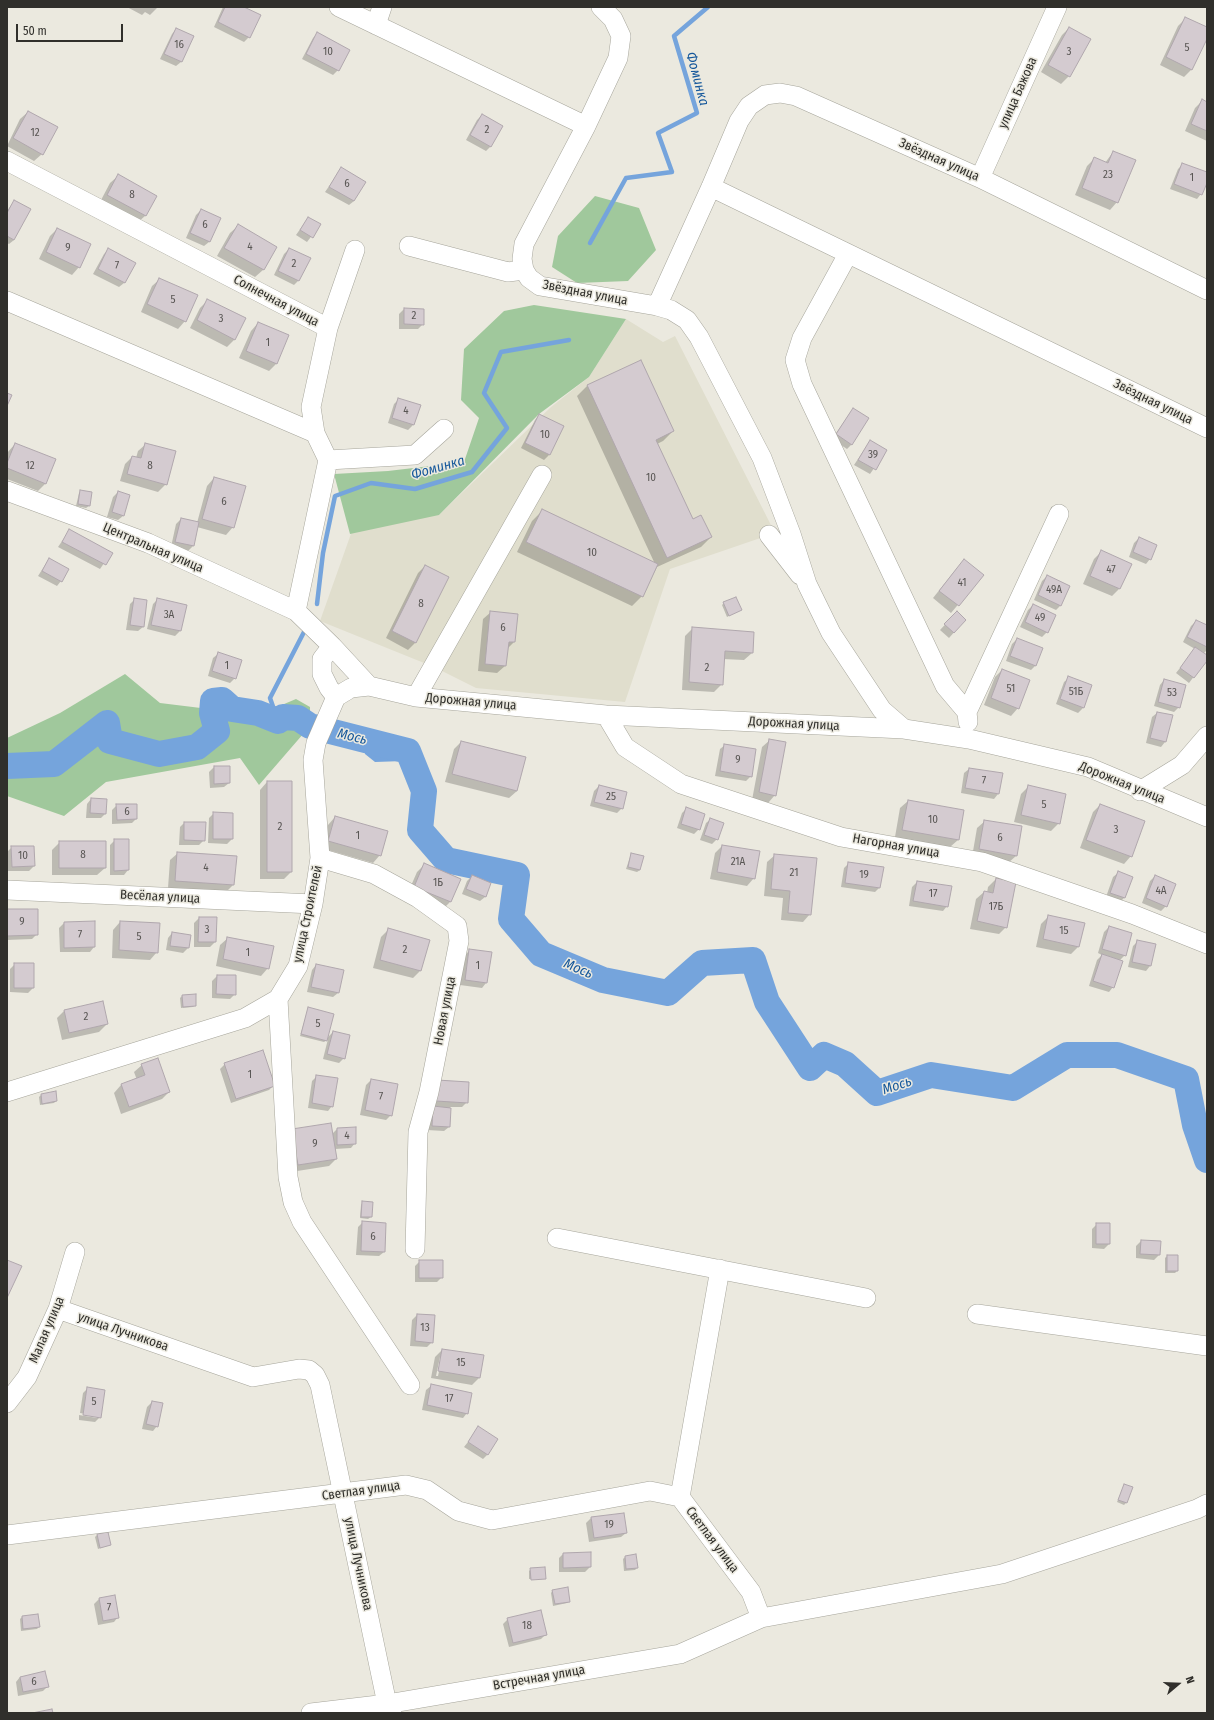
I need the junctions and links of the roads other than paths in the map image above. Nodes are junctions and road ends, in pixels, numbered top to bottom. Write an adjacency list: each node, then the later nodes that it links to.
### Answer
1 (339, 7): 5 (street)
2 (382, 7): 5 (street)
3 (601, 7): 6 (street)
4 (1057, 7): 8 (street, улица Бажова)
5 (376, 25): 6 (street)
6 (586, 126): 13 (street)
7 (7, 161): 17 (street, Солнечная улица)
8 (980, 178): 9 (street, Звёздная улица); 14 (street, Звёздная улица)
9 (711, 187): 12 (street, Звёздная улица); 16 (street, Звёздная улица)
10 (409, 246): 13 (street)
11 (354, 250): 17 (street)
12 (848, 254): 18 (street, Звёздная улица); 32 (street)
13 (524, 270): 16 (street, Звёздная улица)
14 (1207, 290)
15 (7, 302): 20 (street)
16 (657, 306): 26 (street)
17 (328, 328): 20 (street, Солнечная улица)
18 (1207, 428)
19 (444, 429): 21 (street)
20 (314, 433): 21 (street, Солнечная улица)
21 (328, 460): 27 (street)
22 (542, 475): 31 (street)
23 (7, 491): 27 (street, Центральная улица)
24 (1059, 514): 32 (street)
25 (769, 536): 26 (street)
26 (807, 584): 34 (street)
27 (296, 612): 28 (street, Центральная улица)
28 (332, 646): 29 (street, Центральная улица); 30 (street)
29 (369, 686): 30 (street); 31 (street, Дорожная улица)
30 (336, 697): 39 (street, улица Строителей)
31 (416, 697): 33 (street, Дорожная улица)
32 (967, 712): 36 (street)
33 (606, 715): 34 (street, Дорожная улица); 42 (street, Нагорная улица)
34 (904, 729): 36 (street, Дорожная улица)
35 (1207, 736): 37 (street)
36 (969, 739): 37 (street, Дорожная улица)
37 (1140, 791): 38 (street, Дорожная улица)
38 (1207, 818)
39 (320, 858): 41 (street, улица Строителей); 46 (street, Новая улица)
40 (7, 890): 41 (street, Весёлая улица)
41 (313, 904): 43 (street, улица Строителей)
42 (1207, 944)
43 (278, 999): 44 (street, улица Строителей); 53 (street)
44 (7, 1092)
45 (557, 1238): 48 (street)
46 (415, 1249)
47 (75, 1252): 50 (street, Малая улица)
48 (720, 1269): 49 (street); 56 (street)
49 (866, 1298)
50 (58, 1309): 54 (street, Малая улица); 55 (street, улица Лучникова)
51 (977, 1314): 52 (street)
52 (1207, 1346)
53 (410, 1385)
54 (7, 1403)
55 (343, 1494): 56 (street, Светлая улица); 58 (street, Светлая улица); 60 (street, улица Лучникова)
56 (680, 1498): 59 (street, Светлая улица)
57 (1207, 1504): 59 (street, Встречная улица)
58 (7, 1535)
59 (761, 1618): 60 (street, Встречная улица)
60 (390, 1709): 61 (street, Встречная улица)
61 (311, 1713)

